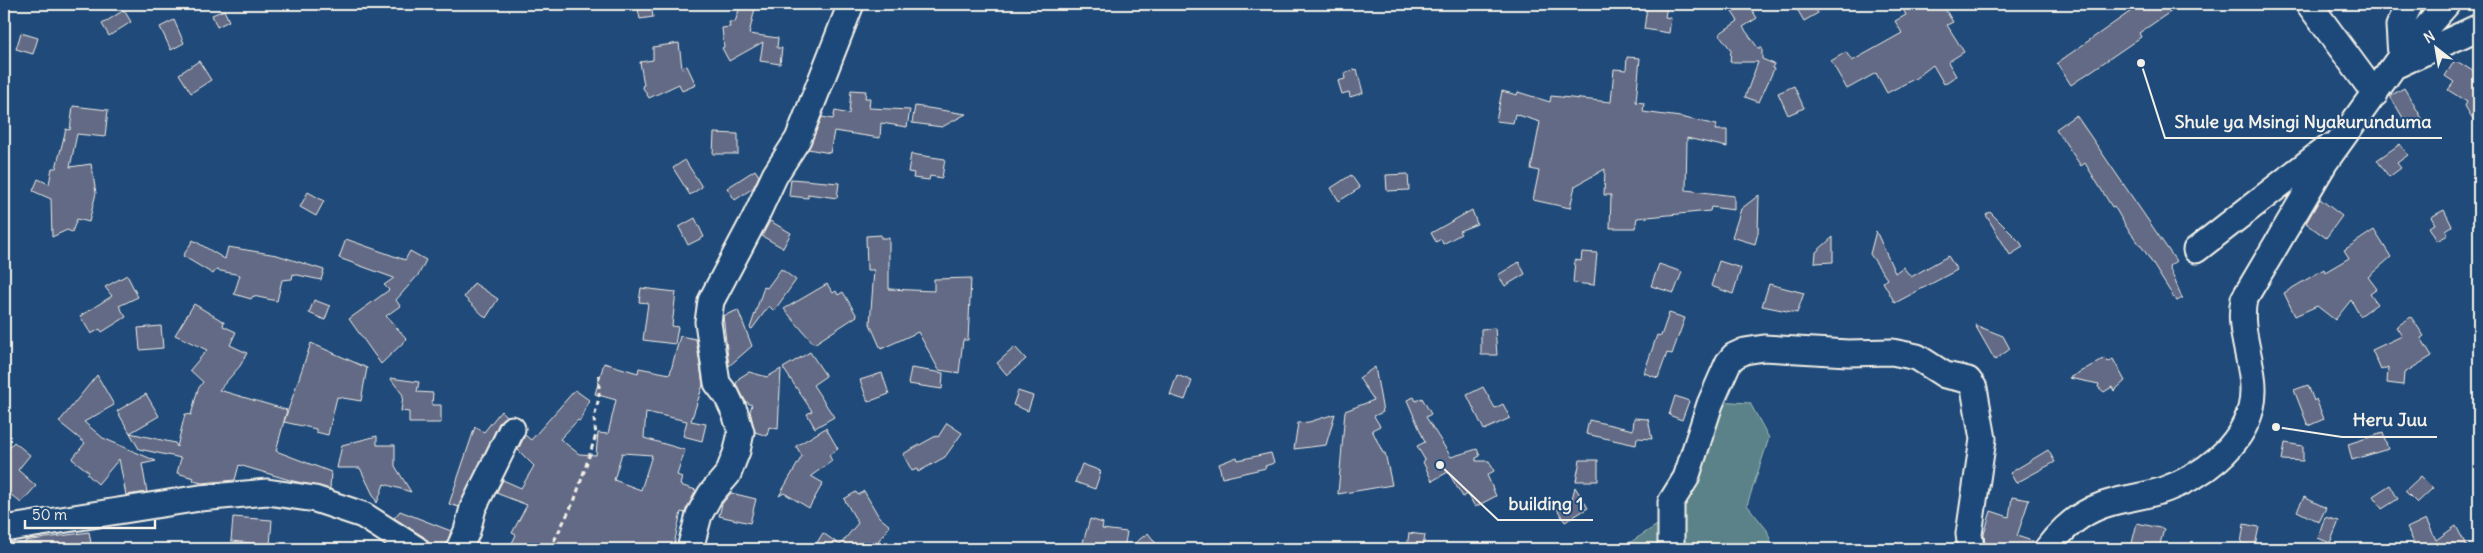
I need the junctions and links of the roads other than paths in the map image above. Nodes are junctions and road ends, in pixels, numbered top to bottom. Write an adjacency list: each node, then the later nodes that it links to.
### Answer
1 (851, 4): 14 (street)
2 (2309, 4): 7 (street)
3 (2410, 4): 6 (street)
4 (2447, 4): 6 (street)
5 (2479, 27): 6 (street)
6 (2398, 61): 7 (street)
7 (2375, 94): 8 (street)
8 (2346, 133): 9 (street); 17 (street)
9 (2196, 250)
10 (512, 429): 13 (street)
11 (4, 528): 12 (street)
12 (416, 549)
13 (460, 549)
14 (690, 549)
15 (1671, 549): 16 (street)
16 (1971, 549)
17 (2047, 549)

